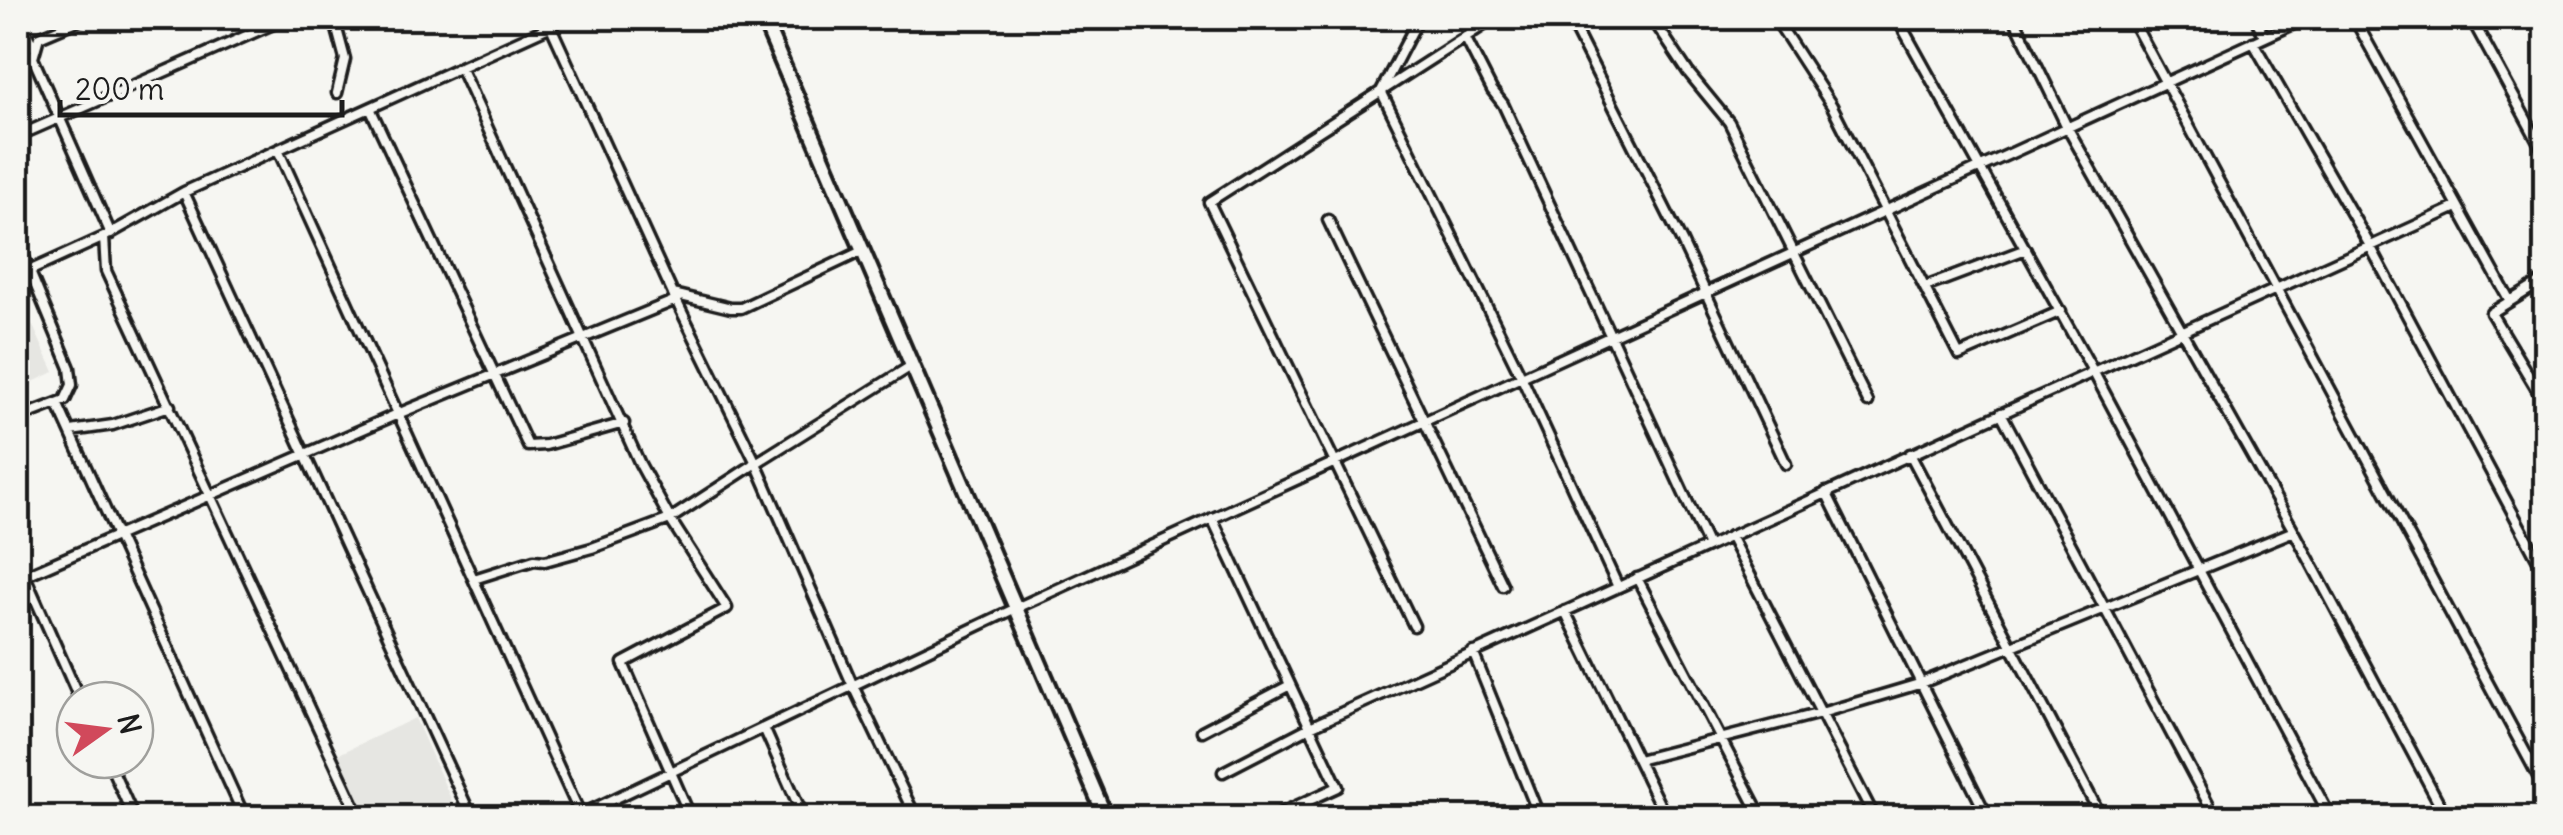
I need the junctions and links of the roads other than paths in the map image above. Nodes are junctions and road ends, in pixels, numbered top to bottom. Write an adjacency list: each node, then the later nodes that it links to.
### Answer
1 (18, 18): 22 (street)
2 (84, 18): 22 (street)
3 (286, 18): 28 (street)
4 (334, 18): 26 (street)
5 (763, 18): 43 (main road)
6 (1419, 18): 25 (street)
7 (1495, 18): 19 (street)
8 (1569, 18): 48 (street)
9 (1652, 18): 42 (street)
10 (1775, 18): 36 (street)
11 (1896, 18): 33 (street)
12 (2014, 18): 29 (street)
13 (2132, 18): 24 (street)
14 (2255, 18): 20 (street)
15 (2307, 18): 20 (street)
16 (2354, 18): 35 (street)
17 (2471, 18): 32 (street)
18 (549, 22): 23 (street); 49 (street)
19 (1466, 37): 25 (street); 52 (street)
20 (2264, 37): 21 (street)
21 (2253, 42): 24 (street); 40 (street)
22 (36, 50): 28 (street)
23 (460, 67): 27 (street); 54 (street)
24 (2165, 82): 29 (street); 47 (street)
25 (1381, 91): 58 (street); 71 (street)
26 (337, 93)
27 (370, 108): 31 (street); 57 (street)
28 (60, 117): 30 (street); 38 (street)
29 (2067, 126): 33 (street); 53 (street)
30 (18, 136)
31 (278, 150): 34 (street); 64 (street)
32 (2546, 156)
33 (1980, 166): 36 (street); 41 (street)
34 (184, 192): 38 (street); 70 (street)
35 (2457, 206): 40 (street); 50 (street)
36 (1886, 209): 42 (street); 46 (street)
37 (1328, 220): 66 (street)
38 (107, 235): 44 (street); 62 (street)
39 (18, 243): 44 (street)
40 (2369, 244): 47 (street); 84 (street)
41 (2026, 249): 46 (street); 51 (street)
42 (1795, 250): 48 (street); 60 (street)
43 (862, 251): 49 (street); 55 (main road)
44 (29, 271): 59 (street)
45 (2546, 279): 50 (street)
46 (1925, 287): 51 (street)
47 (2276, 288): 53 (street); 109 (street)
48 (1705, 292): 52 (street); 73 (street)
49 (674, 297): 54 (street); 72 (street)
50 (2510, 302): 61 (street)
51 (2060, 311): 56 (street)
52 (1612, 334): 58 (street); 81 (street)
53 (2180, 334): 56 (street); 78 (street)
54 (585, 338): 57 (street); 67 (street)
55 (911, 366): 72 (street); 90 (main road)
56 (2094, 371): 63 (street); 83 (street)
57 (493, 374): 64 (street); 67 (street)
58 (1521, 376): 66 (street); 89 (street)
59 (58, 402): 65 (street); 68 (street)
60 (1868, 402)
61 (2546, 405)
62 (170, 406): 68 (street); 75 (street)
63 (2001, 413): 69 (street); 91 (street)
64 (400, 414): 70 (street); 86 (street)
65 (18, 418)
66 (1425, 420): 71 (street); 88 (street)
67 (624, 423): 76 (street)
68 (71, 431): 80 (street)
69 (1910, 454): 74 (street); 94 (street)
70 (306, 455): 75 (street); 117 (street)
71 (1335, 462): 77 (street); 93 (street)
72 (756, 463): 76 (street); 99 (street)
73 (1786, 464)
74 (1826, 492): 79 (street); 97 (street)
75 (210, 497): 80 (street); 116 (street)
76 (670, 518): 86 (street); 106 (street)
77 (1212, 518): 90 (street); 98 (street)
78 (2294, 532): 83 (street); 131 (street)
79 (1730, 536): 81 (street); 100 (street)
80 (119, 538): 85 (street); 115 (street)
81 (1708, 546): 87 (street)
82 (18, 560): 85 (street)
83 (2199, 570): 91 (street); 130 (street)
84 (2546, 575)
85 (24, 576): 96 (street)
86 (474, 578): 112 (street)
87 (1637, 578): 89 (street); 104 (street)
88 (1503, 586)
89 (1618, 587): 92 (street)
90 (1016, 608): 99 (street); 121 (main road)
91 (2104, 608): 94 (street); 129 (street)
92 (1565, 611): 95 (street); 105 (street)
93 (1414, 626)
94 (2012, 646): 97 (street); 128 (street)
95 (1474, 652): 101 (street); 123 (street)
96 (71, 680)
97 (1919, 684): 100 (street); 127 (street)
98 (1290, 685): 101 (street); 103 (street)
99 (854, 686): 102 (street); 120 (street)
100 (1821, 713): 104 (street); 126 (street)
101 (1310, 727): 107 (street); 122 (street)
102 (764, 728): 106 (street); 119 (street)
103 (1202, 731)
104 (1720, 737): 105 (street); 125 (street)
105 (1638, 760): 124 (street)
106 (670, 772): 112 (street); 118 (street)
107 (1222, 772)
108 (117, 780): 114 (street)
109 (2546, 790)
110 (18, 799): 111 (street)
111 (21, 808): 113 (street)
112 (579, 816)
113 (30, 818)
114 (134, 818)
115 (245, 818)
116 (360, 818)
117 (472, 818)
118 (691, 818)
119 (804, 818)
120 (916, 818)
121 (1106, 818)
122 (1270, 818)
123 (1540, 818)
124 (1666, 818)
125 (1762, 818)
126 (1875, 818)
127 (1988, 818)
128 (2102, 818)
129 (2216, 818)
130 (2330, 818)
131 (2446, 818)

